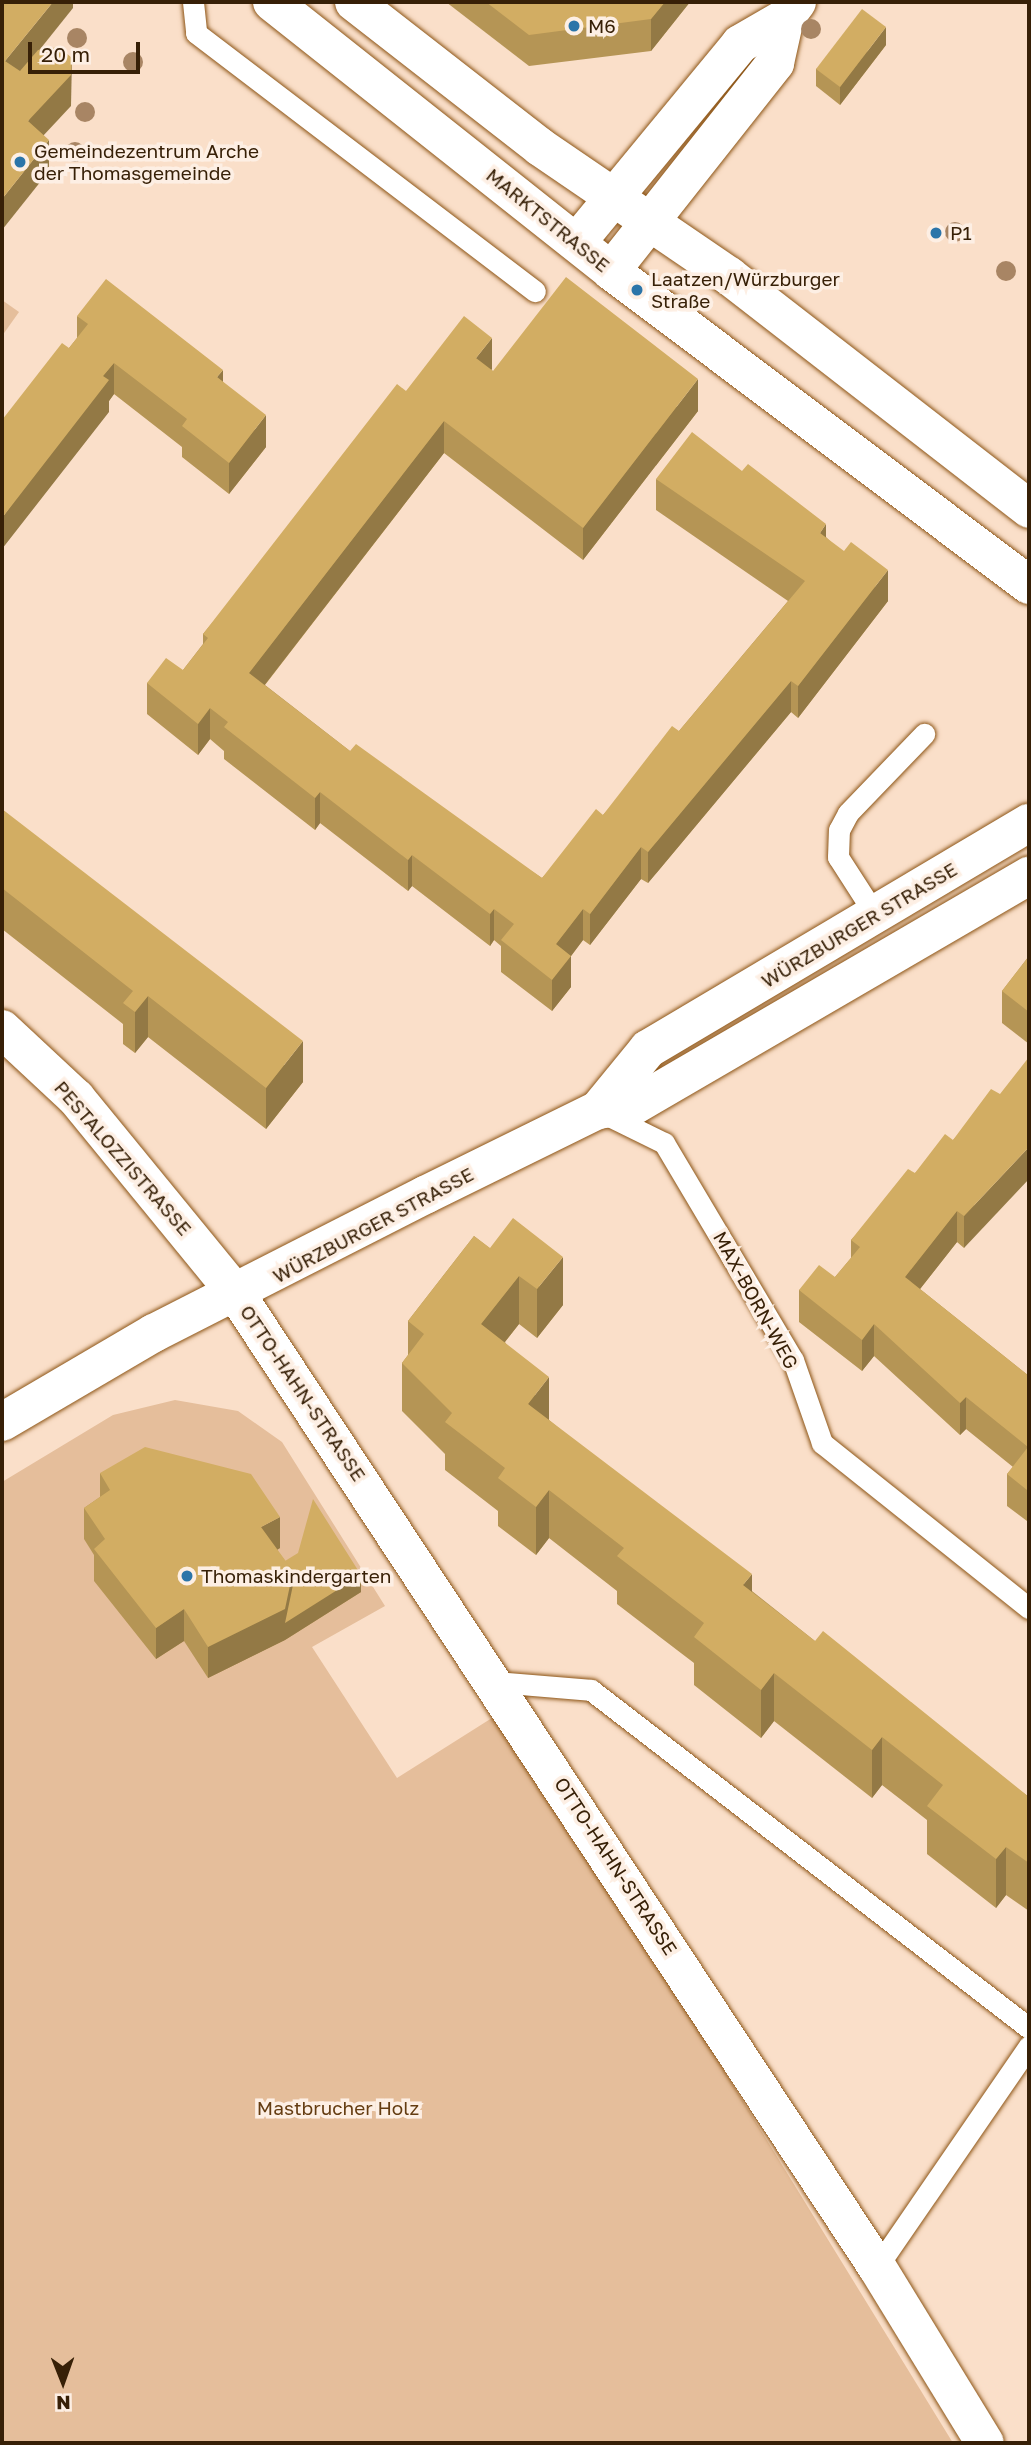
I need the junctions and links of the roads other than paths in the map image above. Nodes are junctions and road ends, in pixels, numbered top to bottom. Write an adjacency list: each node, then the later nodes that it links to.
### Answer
1 (193, 2): 9 (lane)
2 (272, 2): 7 (street, MARKTSTRASSE)
3 (354, 2): 5 (street)
4 (791, 10): 5 (street); 6 (street)
5 (614, 194): 6 (street); 7 (street)
6 (653, 223): 8 (street); 10 (street)
7 (577, 242): 8 (street, MARKTSTRASSE)
8 (611, 271): 11 (street, MARKTSTRASSE)
9 (534, 291)
10 (1029, 509)
11 (1029, 585)
12 (924, 734): 15 (lane)
13 (1029, 823): 15 (street, WÜRZBURGER STRASSE)
14 (1029, 876): 17 (street, WÜRZBURGER STRASSE)
15 (876, 916): 17 (street, WÜRZBURGER STRASSE)
16 (2, 1028): 18 (street, PESTALOZZISTRASSE)
17 (598, 1110): 18 (street, WÜRZBURGER STRASSE); 20 (lane, MAX-BORN-WEG)
18 (237, 1295): 19 (street, WÜRZBURGER STRASSE); 21 (street, OTTO-HAHN-STRASSE)
19 (2, 1422)
20 (1029, 1608)
21 (496, 1682): 22 (lane); 24 (street, OTTO-HAHN-STRASSE)
22 (1029, 2028)
23 (1029, 2046): 24 (lane)
24 (877, 2267): 25 (street, OTTO-HAHN-STRASSE)
25 (985, 2443)

